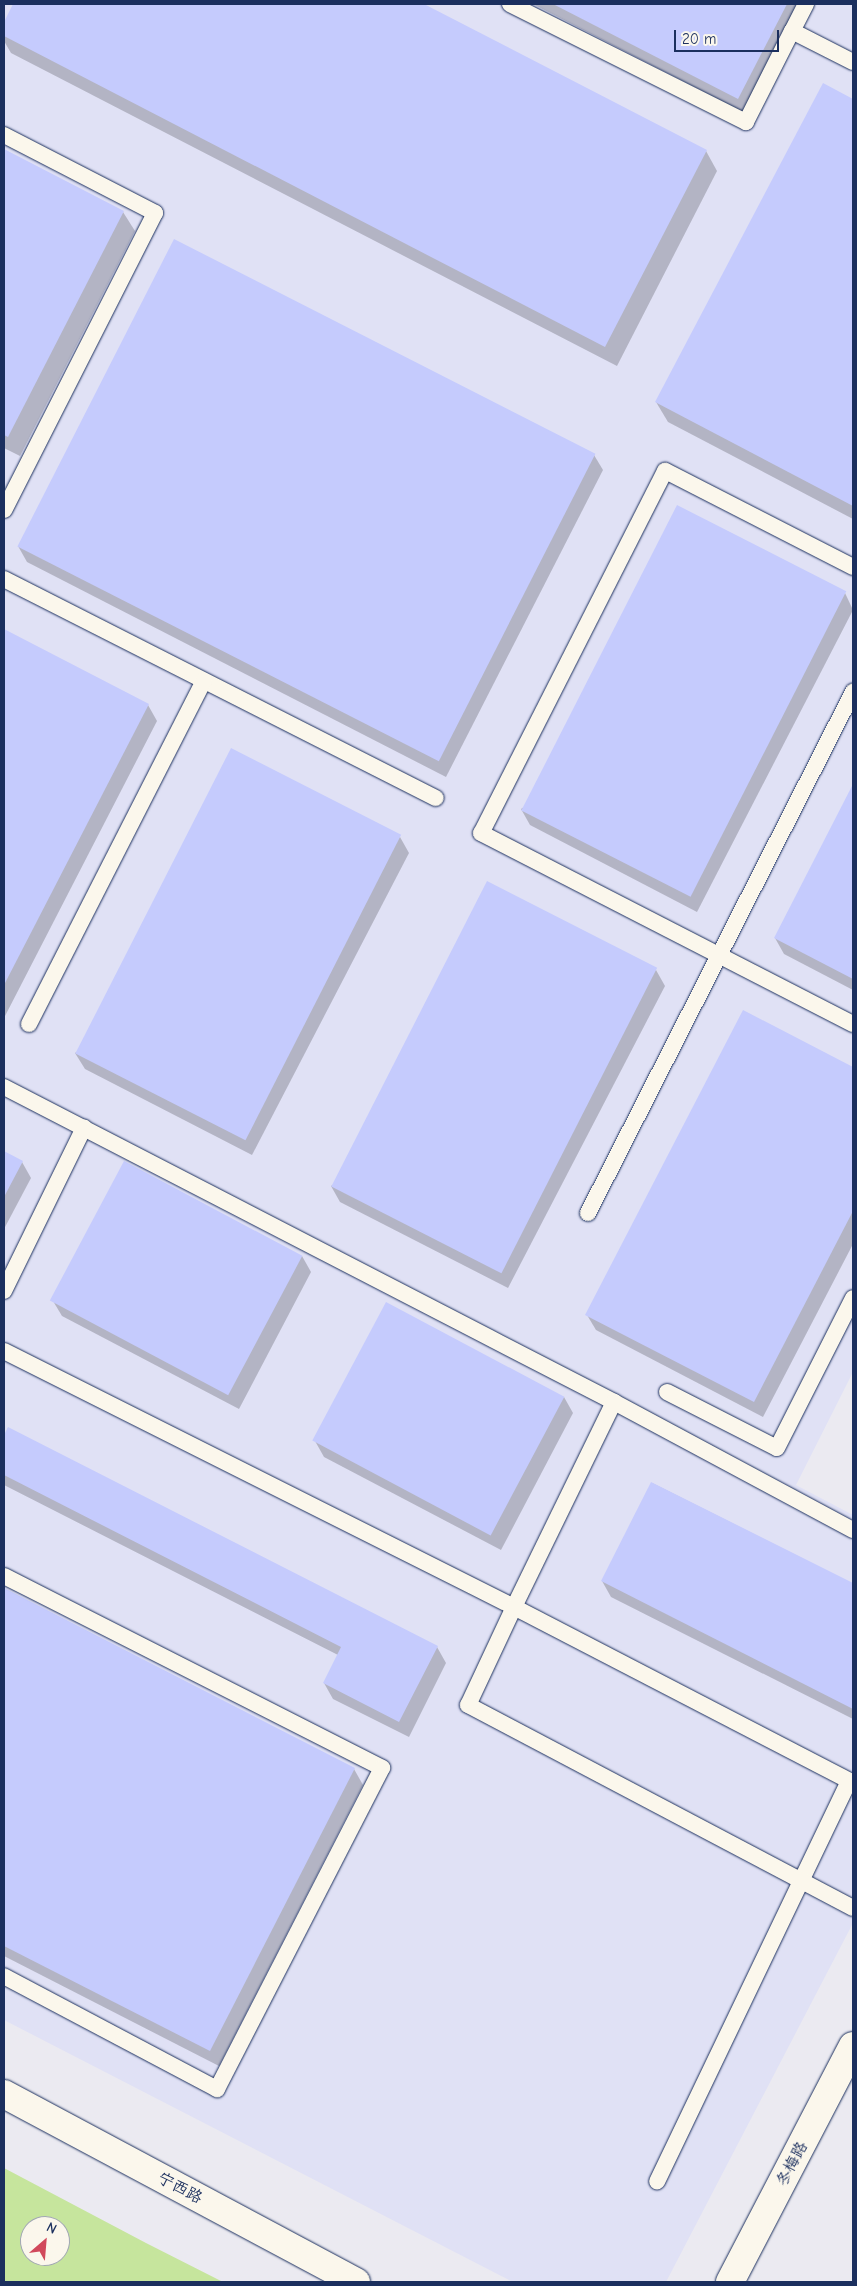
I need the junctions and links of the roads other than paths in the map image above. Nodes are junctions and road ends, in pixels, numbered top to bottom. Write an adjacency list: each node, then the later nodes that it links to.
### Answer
1 (510, 4): 3 (lane)
2 (806, 4): 3 (lane)
3 (792, 31): 4 (lane)
4 (853, 62)
5 (4, 134): 6 (lane)
6 (4, 510)
7 (853, 567): 12 (lane)
8 (4, 580): 9 (lane)
9 (204, 681): 11 (lane); 13 (lane)
10 (853, 692): 12 (lane)
11 (436, 798)
12 (719, 955): 14 (lane); 17 (lane)
13 (30, 1024)
14 (853, 1024)
15 (4, 1087): 16 (lane)
16 (84, 1128): 18 (lane); 22 (lane)
17 (588, 1213)
18 (4, 1291)
19 (853, 1298): 21 (lane)
20 (4, 1351): 25 (lane)
21 (667, 1392)
22 (614, 1402): 23 (lane); 25 (lane)
23 (853, 1530)
24 (4, 1576): 29 (lane)
25 (514, 1608): 26 (lane); 27 (lane)
26 (851, 1777): 27 (lane)
27 (802, 1881): 28 (lane); 32 (lane)
28 (853, 1908)
29 (4, 1976)
30 (853, 2046): 34 (main road, 冬梅路)
31 (4, 2094): 33 (main road, 宁西路)
32 (657, 2182)
33 (356, 2282)
34 (730, 2282)

